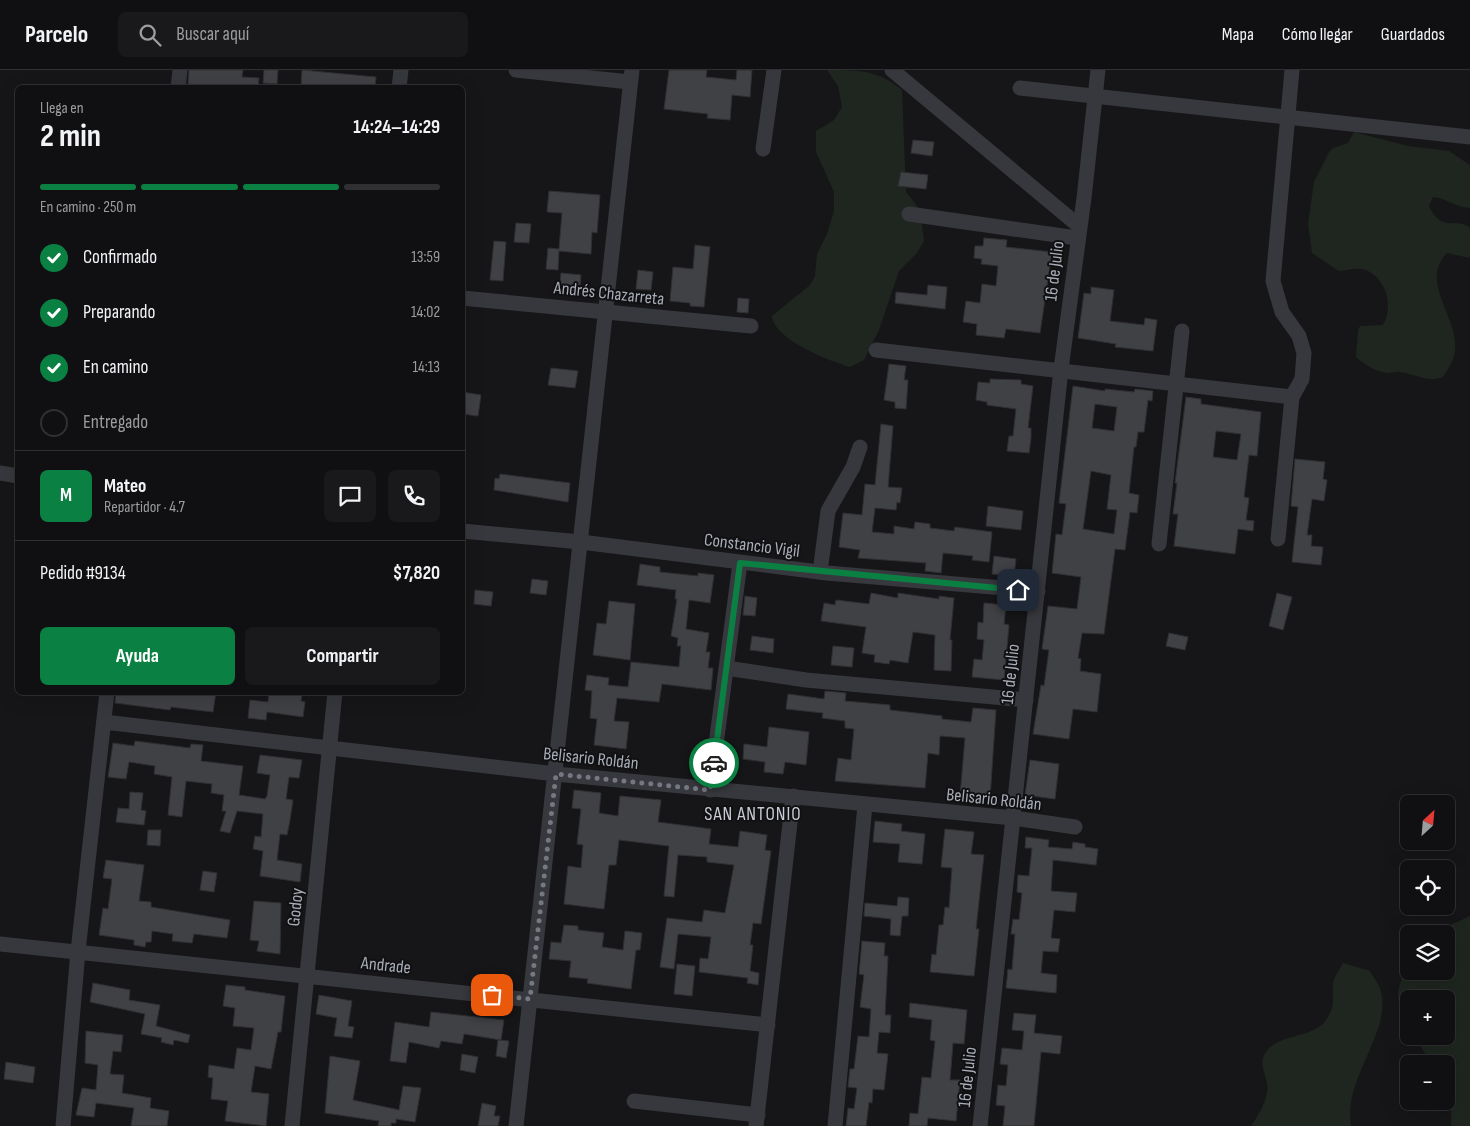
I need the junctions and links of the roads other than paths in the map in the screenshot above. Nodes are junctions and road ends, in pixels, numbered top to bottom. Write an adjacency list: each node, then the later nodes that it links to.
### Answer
1 (180, 70): 9 (street)
2 (401, 70): 10 (street)
3 (516, 70): 8 (street)
4 (774, 70): 15 (street)
5 (892, 70): 17 (street)
6 (1098, 70): 12 (street, 16 de Julio)
7 (1292, 70): 13 (street)
8 (631, 76): 19 (street)
9 (178, 85)
10 (399, 85)
11 (1020, 88): 12 (street)
12 (1095, 96): 13 (street); 17 (street, 16 de Julio)
13 (1287, 118): 14 (street); 25 (street)
14 (1470, 137)
15 (764, 149)
16 (909, 214): 17 (street)
17 (1078, 232): 23 (street, 16 de Julio)
18 (465, 298): 19 (street, Andrés Chazarreta)
19 (605, 311): 20 (street, Andrés Chazarreta); 31 (street)
20 (751, 326)
21 (1182, 331): 24 (street)
22 (876, 350): 23 (street)
23 (1061, 369): 24 (street); 35 (street, 16 de Julio)
24 (1176, 383): 25 (street); 32 (street)
25 (1292, 396): 30 (street)
26 (860, 447): 34 (street)
27 (0, 473): 28 (street)
28 (15, 476)
29 (465, 531): 31 (street, Constancio Vigil)
30 (1278, 540)
31 (581, 542): 33 (street, Constancio Vigil); 42 (street)
32 (1159, 544)
33 (740, 563): 34 (street, Constancio Vigil); 36 (street)
34 (820, 572): 35 (street, Constancio Vigil)
35 (1038, 592): 39 (street, 16 de Julio)
36 (726, 668): 39 (street); 43 (street)
37 (107, 695): 40 (street)
38 (335, 695): 41 (street, Godoy)
39 (1026, 700): 46 (street, 16 de Julio)
40 (104, 722): 41 (street, Belisario Roldán); 49 (street)
41 (330, 747): 42 (street, Belisario Roldán); 50 (street, Godoy)
42 (556, 774): 43 (street, Belisario Roldán); 51 (street)
43 (710, 790): 44 (street, Belisario Roldán)
44 (793, 796): 45 (street, Belisario Roldán); 52 (street)
45 (865, 805): 46 (street, Belisario Roldán); 58 (street)
46 (1013, 818): 47 (street, Belisario Roldán); 59 (street, 16 de Julio)
47 (1075, 827)
48 (0, 944): 49 (street, Andrade)
49 (78, 951): 50 (street, Andrade); 55 (street)
50 (307, 975): 51 (street, Andrade); 56 (street, Godoy)
51 (530, 999): 52 (street, Andrade); 57 (street)
52 (768, 1025): 54 (street)
53 (634, 1101): 54 (street)
54 (757, 1120)
55 (63, 1126)
56 (292, 1126)
57 (516, 1126)
58 (835, 1126)
59 (980, 1126)

